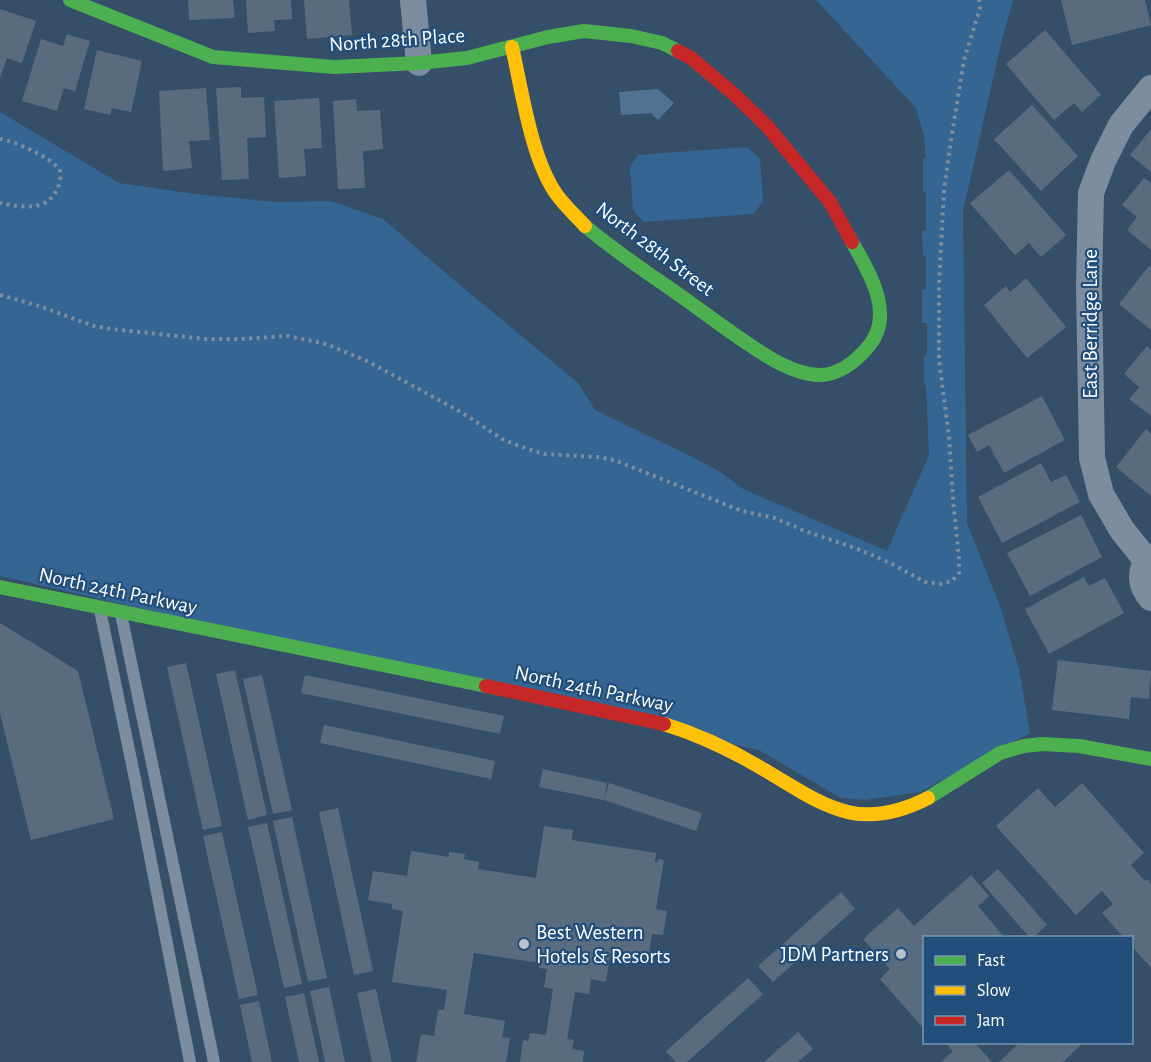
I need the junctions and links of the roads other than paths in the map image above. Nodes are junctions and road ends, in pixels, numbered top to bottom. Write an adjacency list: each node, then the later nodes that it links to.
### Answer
1 (70, 0): 4 (street, North 28th Place)
2 (413, 0): 4 (street)
3 (512, 47): 4 (street, North 28th Place); 6 (street, North 28th Street); 6 (street, North 28th Place)
4 (419, 63)
5 (1151, 88): 7 (street, East Berridge Lane)
6 (839, 370)
7 (1149, 559): 9 (street, East Berridge Lane)
8 (0, 587): 10 (street, North 24th Parkway)
9 (1151, 598)
10 (100, 609): 11 (street, North 24th Parkway); 13 (lane)
11 (121, 613): 12 (street, North 24th Parkway); 14 (lane)
12 (1151, 759)
13 (190, 1062)
14 (214, 1062)

